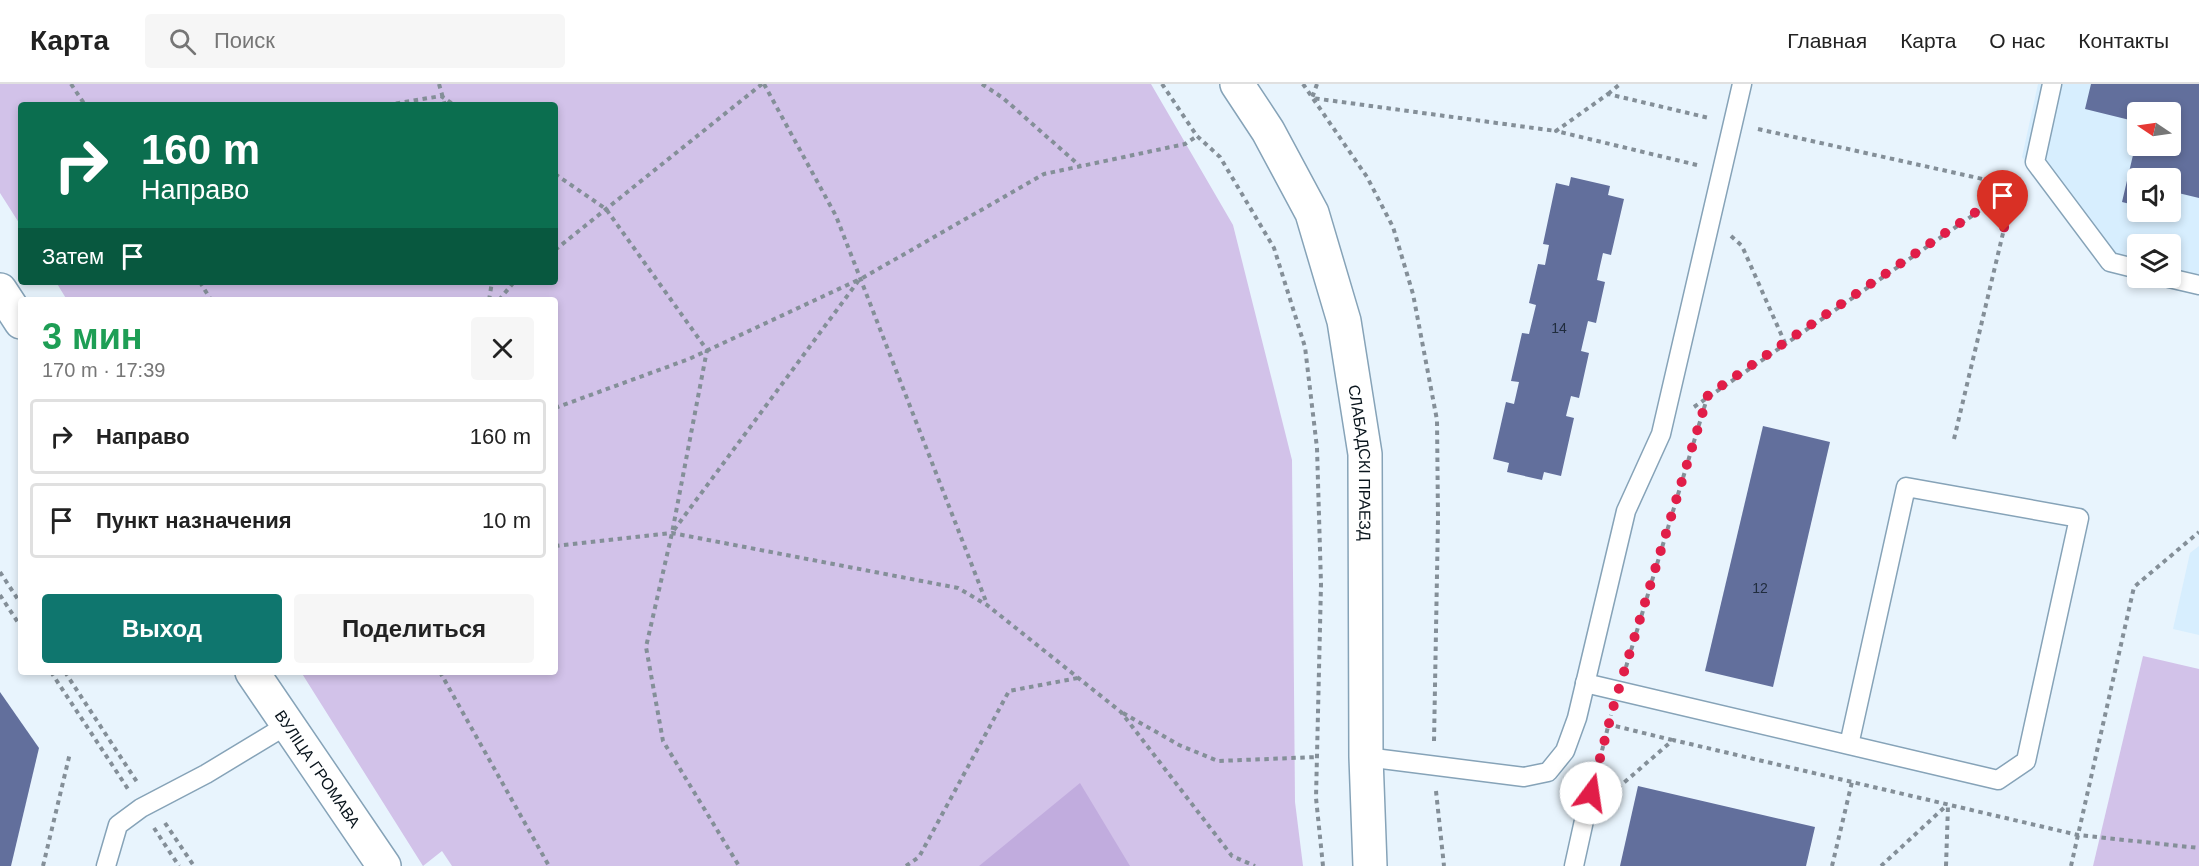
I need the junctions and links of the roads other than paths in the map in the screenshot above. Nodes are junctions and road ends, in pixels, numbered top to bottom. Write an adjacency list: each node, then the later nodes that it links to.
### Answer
1 (1237, 84): 13 (street, СЛАБАДСКІ ПРАЕЗД)
2 (1742, 84): 10 (lane)
3 (2052, 84): 4 (lane)
4 (2127, 266)
5 (2181, 281): 6 (lane)
6 (2199, 285)
7 (0, 290): 8 (street)
8 (18, 317)
9 (254, 675): 11 (street, ВУЛІЦА ГРОМАВА)
10 (1585, 683): 12 (lane); 13 (lane)
11 (287, 725): 15 (lane); 16 (street, ВУЛІЦА ГРОМАВА)
12 (1850, 745): 12 (lane)
13 (1366, 757): 17 (street, СЛАБАДСКІ ПРАЕЗД)
14 (1585, 816): 18 (lane)
15 (106, 866)
16 (384, 866)
17 (1370, 866)
18 (1574, 866)

